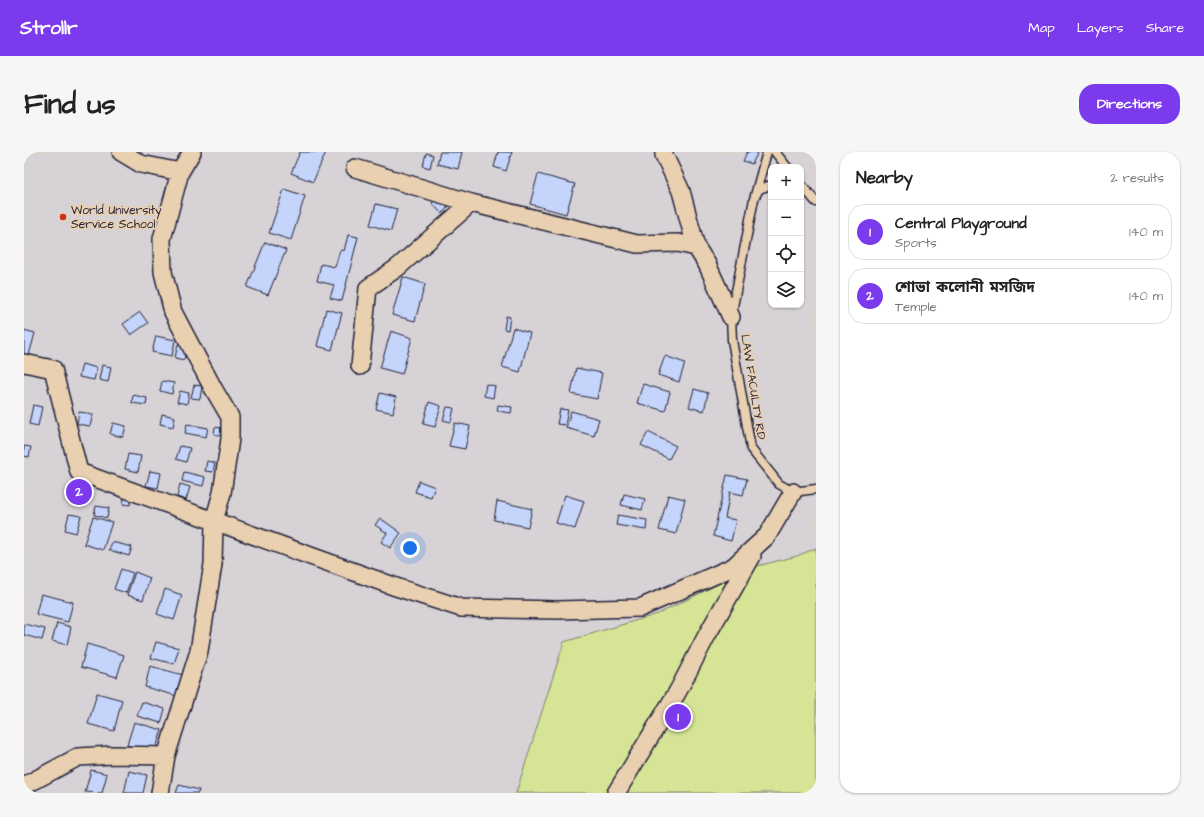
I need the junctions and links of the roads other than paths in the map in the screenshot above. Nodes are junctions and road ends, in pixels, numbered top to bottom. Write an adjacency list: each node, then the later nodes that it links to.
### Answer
1 (121, 152): 8 (street)
2 (192, 152): 8 (street)
3 (664, 152): 15 (street)
4 (767, 152): 12 (lane, LAW FACULTY RD)
5 (775, 152): 6 (lane)
6 (785, 164)
7 (354, 168): 14 (street)
8 (180, 172): 21 (street)
9 (768, 186): 12 (lane)
10 (804, 188): 13 (lane)
11 (804, 193): 13 (lane)
12 (754, 199): 16 (lane, LAW FACULTY RD)
13 (815, 202)
14 (471, 203): 15 (street); 18 (street)
15 (696, 247): 16 (street)
16 (731, 317): 20 (lane, LAW FACULTY RD)
17 (24, 363): 21 (street)
18 (360, 366)
19 (816, 489): 20 (lane)
20 (793, 492): 21 (street); 25 (street)
21 (214, 521): 22 (street)
22 (166, 756): 23 (street); 24 (street)
23 (24, 786)
24 (160, 793)
25 (616, 793)

